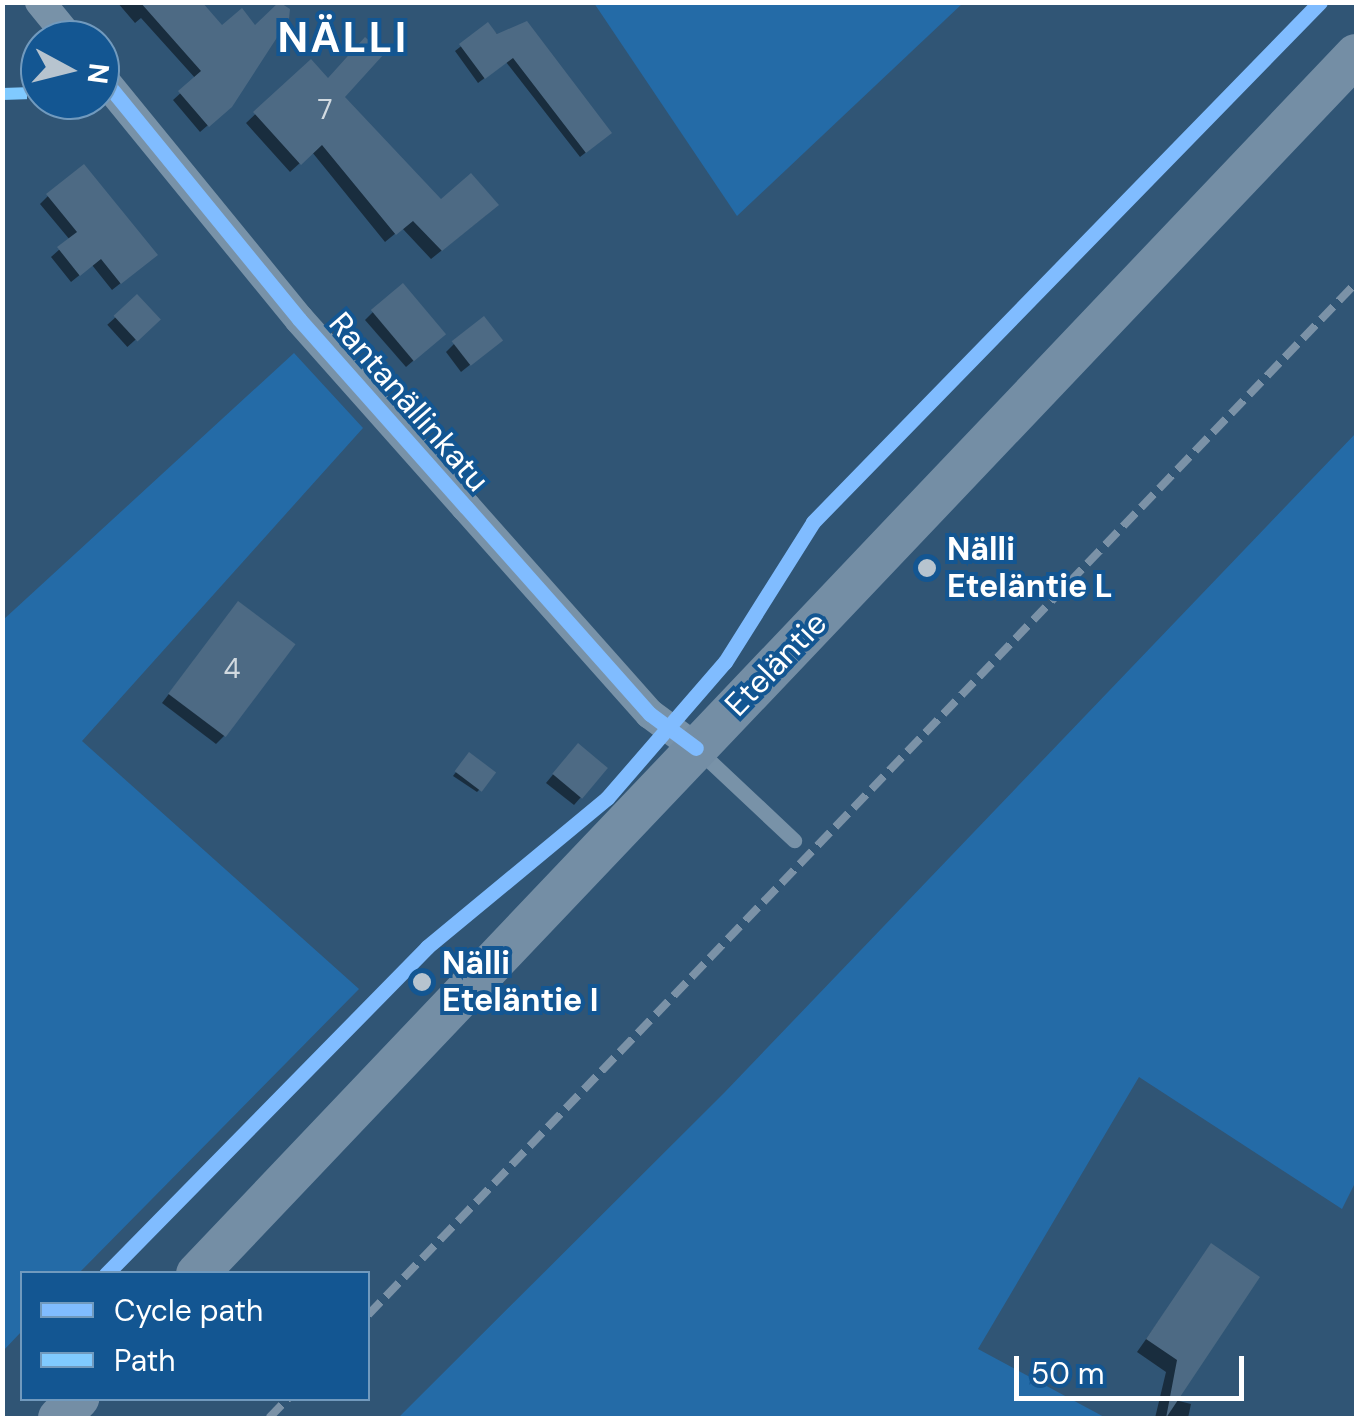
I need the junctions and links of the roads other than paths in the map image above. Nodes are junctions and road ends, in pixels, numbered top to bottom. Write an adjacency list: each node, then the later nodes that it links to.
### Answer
1 (1356, 55): 3 (main road, Eteläntie)
2 (120, 100): 3 (street, Rantanällinkatu)
3 (696, 748): 4 (lane); 5 (main road, Eteläntie)
4 (794, 840)
5 (200, 1271)

